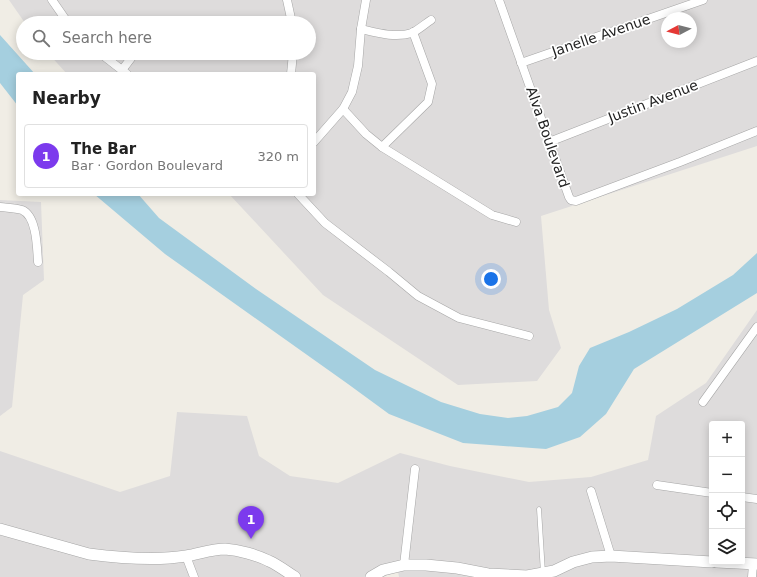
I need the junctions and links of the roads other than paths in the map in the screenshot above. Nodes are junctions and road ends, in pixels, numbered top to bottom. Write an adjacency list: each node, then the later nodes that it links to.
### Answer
1 (52, 0): 6 (street)
2 (287, 0): 7 (street)
3 (366, 0): 9 (street)
4 (499, 0): 15 (street, Alva Boulevard)
5 (703, 0): 15 (street, Janelle Avenue)
6 (63, 16)
7 (290, 16)
8 (430, 20): 10 (street)
9 (361, 29): 10 (street); 18 (street)
10 (413, 32): 22 (street)
11 (109, 60): 16 (street)
12 (131, 60): 16 (street)
13 (292, 60): 17 (street)
14 (757, 61): 21 (street, Justin Avenue)
15 (522, 63): 21 (street, Alva Boulevard)
16 (125, 72)
17 (291, 72)
18 (344, 109): 20 (street); 22 (street)
19 (757, 131): 21 (street, Alva Boulevard)
20 (316, 140)
21 (549, 142)
22 (382, 147): 25 (street)
23 (300, 196): 28 (street)
24 (0, 208): 26 (street)
25 (516, 222)
26 (38, 262)
27 (757, 327): 29 (street)
28 (528, 336)
29 (703, 402)
30 (415, 469): 43 (street)
31 (657, 485): 33 (street)
32 (591, 491): 39 (street)
33 (709, 493)
34 (745, 497): 35 (street)
35 (757, 499)
36 (539, 509): 44 (lane)
37 (0, 529): 38 (street)
38 (186, 556): 45 (street); 46 (street)
39 (611, 556): 40 (street); 44 (street)
40 (709, 562)
41 (745, 563): 42 (street)
42 (755, 564): 49 (street)
43 (404, 565): 47 (street); 48 (street)
44 (543, 573): 48 (street)
45 (194, 577)
46 (295, 577)
47 (371, 577)
48 (527, 577)
49 (752, 577)

